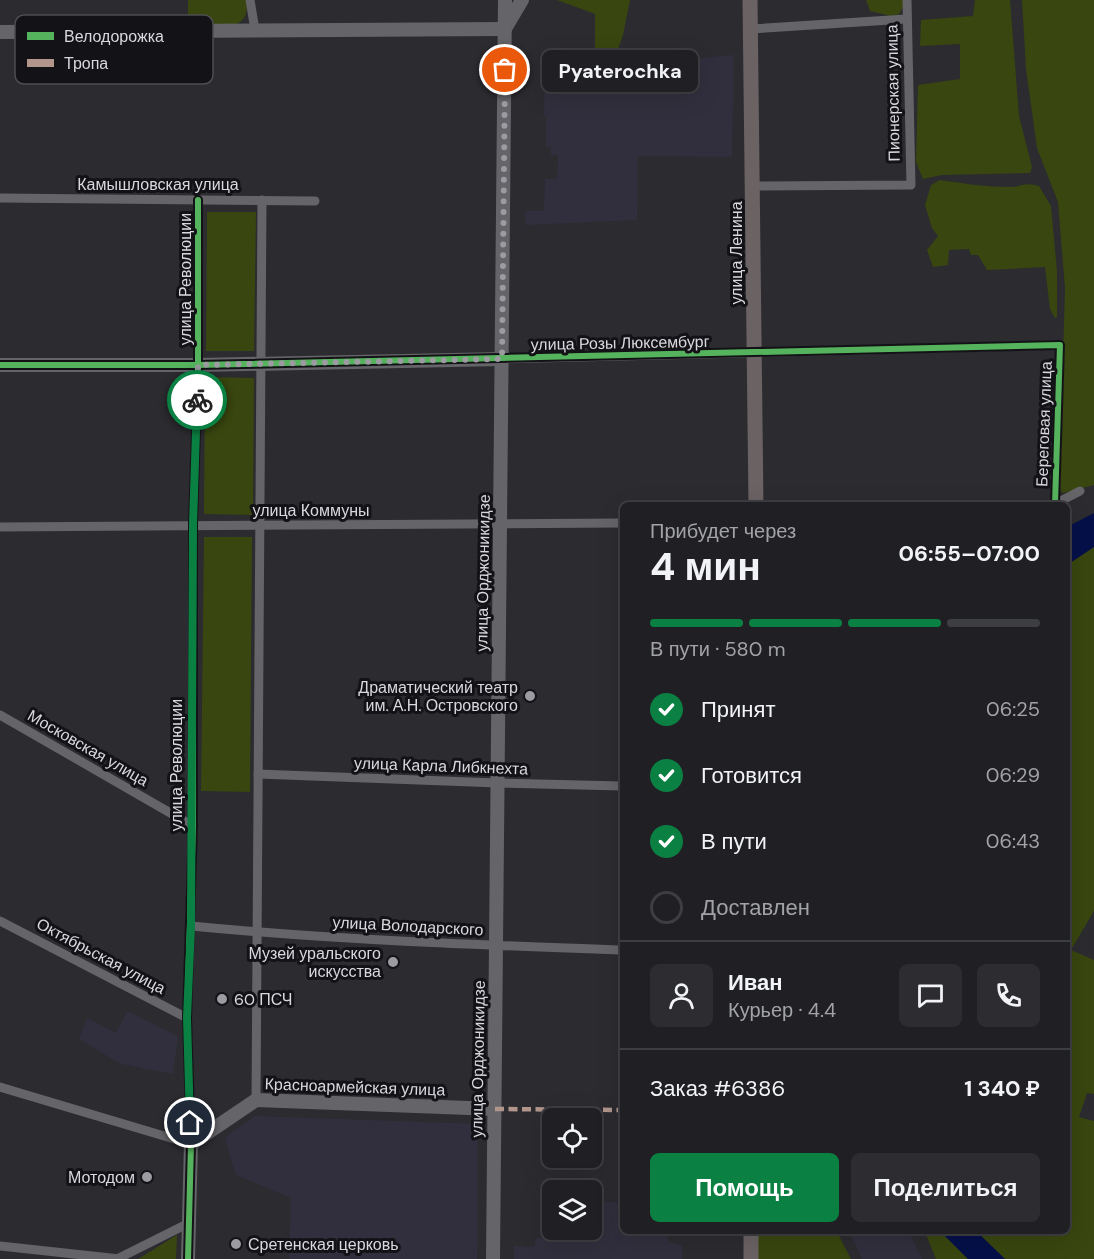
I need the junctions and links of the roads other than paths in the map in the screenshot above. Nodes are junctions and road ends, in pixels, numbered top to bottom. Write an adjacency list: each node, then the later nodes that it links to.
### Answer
1 (250, 0): 10 (street)
2 (505, 0): 7 (street)
3 (522, 0): 7 (street, улица Орджоникидзе)
4 (750, 0): 8 (main road, улица Ленина)
5 (907, 0): 6 (street, Пионерская улица)
6 (906, 19): 8 (street); 13 (street, Пионерская улица)
7 (505, 29): 10 (street); 20 (street, улица Орджоникидзе)
8 (751, 29): 13 (main road, улица Ленина)
9 (213, 30): 10 (street)
10 (255, 30)
11 (0, 32): 12 (street)
12 (15, 32)
13 (753, 186): 19 (main road, улица Ленина)
14 (0, 198): 15 (street, Камышловская улица)
15 (198, 200): 16 (street, Камышловская улица); 23 (street, улица Революции)
16 (262, 200): 17 (street, Камышловская улица); 21 (street)
17 (315, 201)
18 (1060, 345): 19 (street, улица Розы Люксембург); 26 (street, Береговая улица)
19 (755, 353): 20 (street, улица Розы Люксембург); 25 (main road, улица Ленина)
20 (502, 359): 21 (street, улица Розы Люксембург); 31 (street, улица Орджоникидзе)
21 (261, 363): 23 (street, улица Розы Люксембург); 30 (street)
22 (0, 365): 23 (street, улица Розы Люксембург)
23 (198, 365): 29 (street, улица Революции)
24 (1080, 491): 27 (street)
25 (756, 502)
26 (1053, 502)
27 (1059, 502)
28 (620, 523): 31 (street, улица Коммуны)
29 (193, 524): 30 (street, улица Коммуны); 32 (street, улица Коммуны); 37 (street, улица Революции)
30 (261, 525): 31 (street, улица Коммуны); 34 (street)
31 (500, 525): 35 (street, улица Орджоникидзе)
32 (0, 527)
33 (0, 714): 37 (street, Московская улица)
34 (258, 774): 35 (street, улица Карла Либкнехта); 40 (street)
35 (498, 783): 36 (street, улица Карла Либкнехта); 41 (street, улица Орджоникидзе)
36 (620, 786)
37 (193, 826): 39 (street, улица Революции)
38 (0, 921): 43 (street, Октябрьская улица)
39 (191, 926): 40 (street, улица Володарского); 43 (street, улица Революции)
40 (258, 932): 41 (street, улица Володарского); 45 (street)
41 (496, 945): 42 (street, улица Володарского); 46 (street, улица Орджоникидзе)
42 (620, 950)
43 (187, 1018): 47 (street, улица Революции)
44 (0, 1087): 47 (street)
45 (256, 1100): 46 (street, Красноармейская улица); 47 (street, Красноармейская улица)
46 (495, 1108): 53 (street, улица Орджоникидзе)
47 (191, 1144): 48 (street, улица Революции)
48 (189, 1223): 51 (street); 52 (street, улица Революции)
49 (751, 1234): 54 (main road)
50 (0, 1246): 51 (street)
51 (120, 1259)
52 (188, 1259)
53 (493, 1259)
54 (751, 1259)

